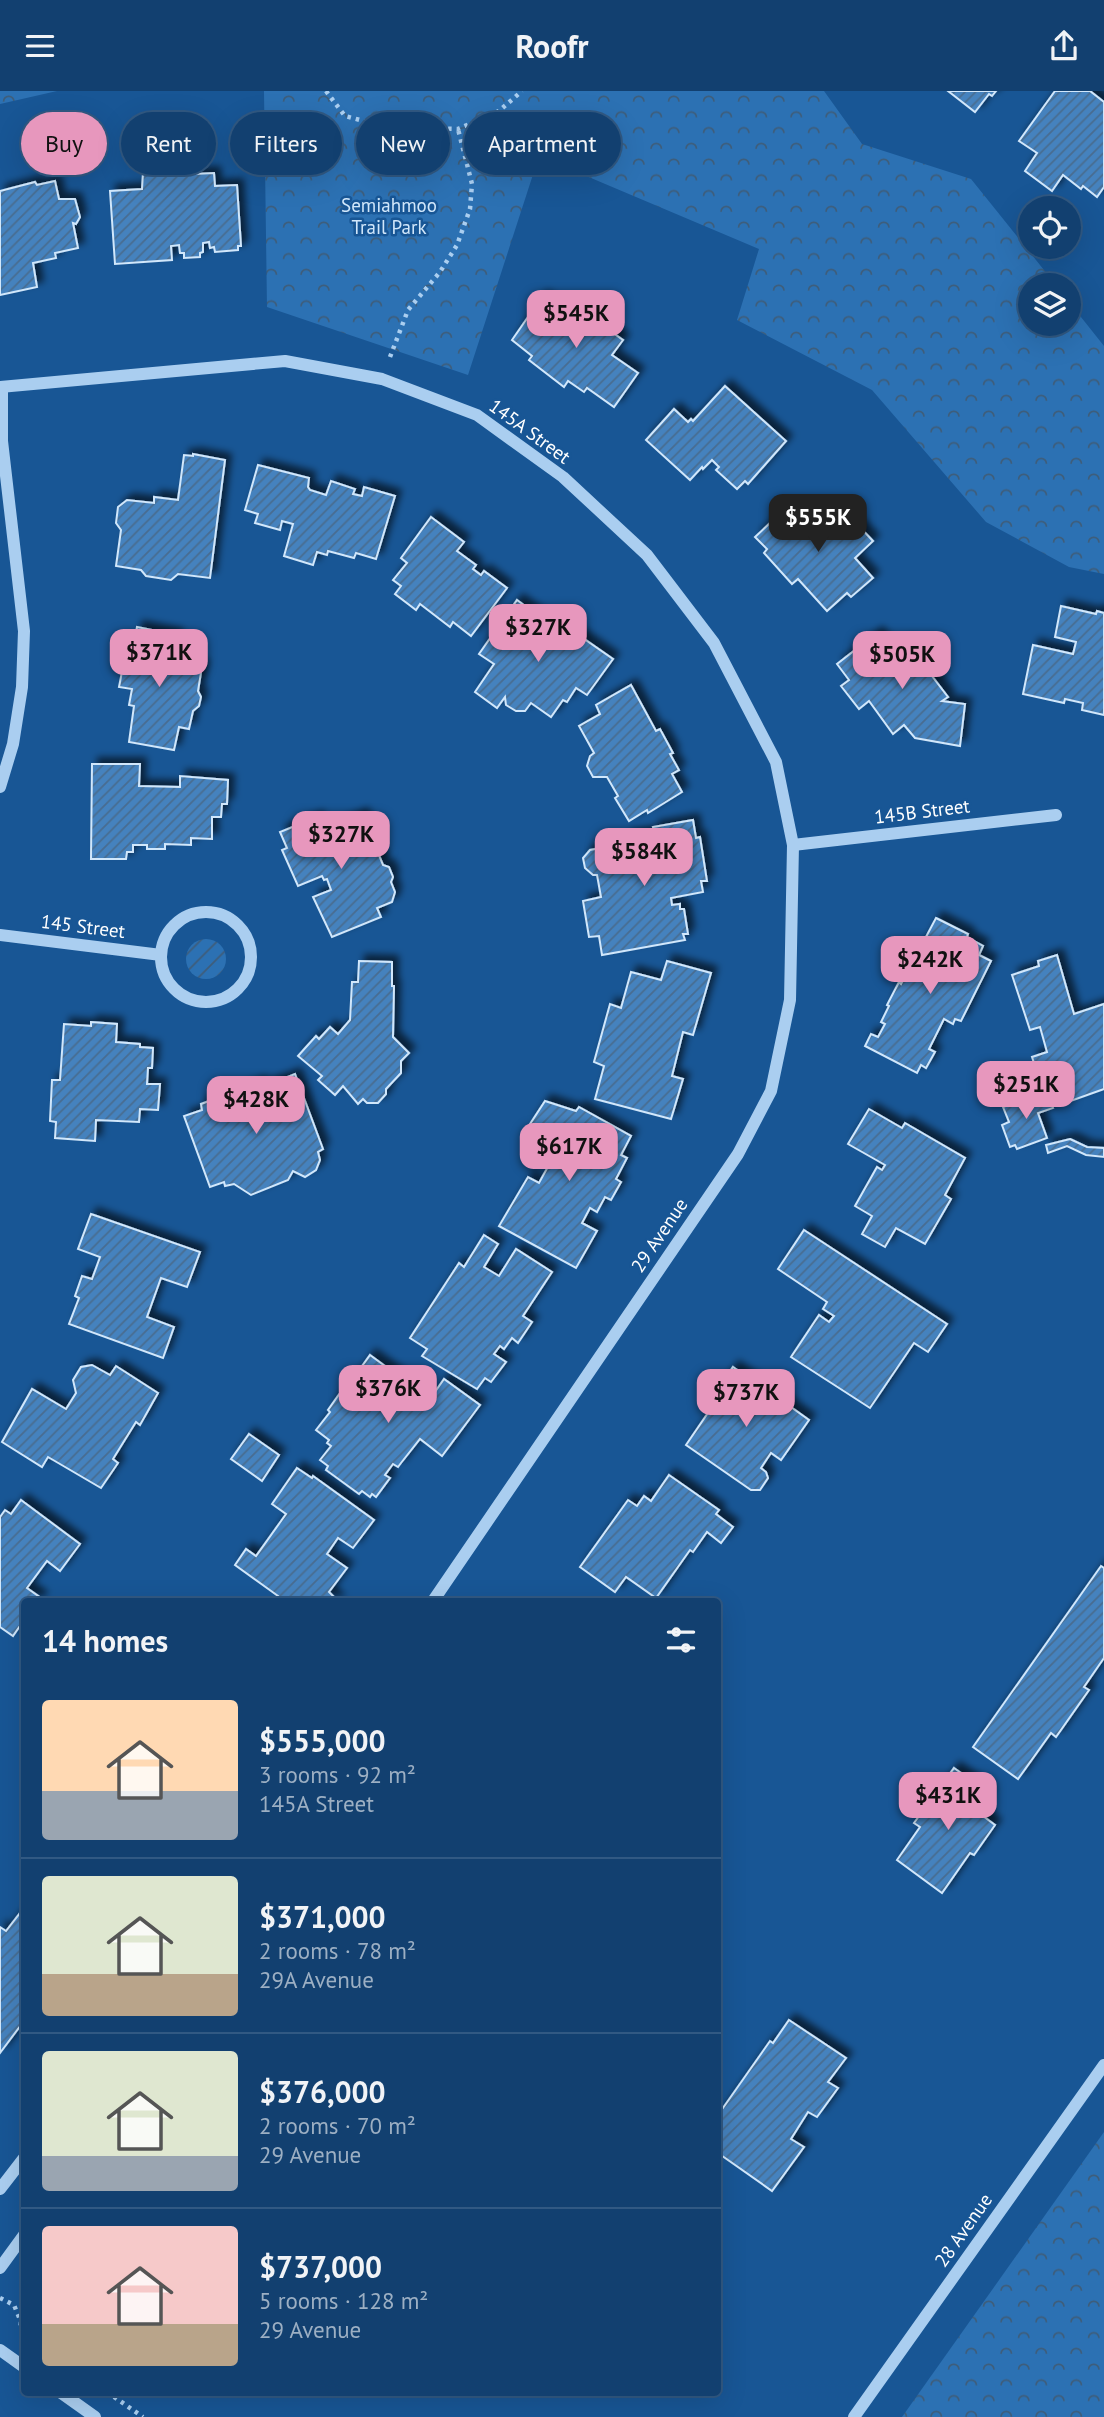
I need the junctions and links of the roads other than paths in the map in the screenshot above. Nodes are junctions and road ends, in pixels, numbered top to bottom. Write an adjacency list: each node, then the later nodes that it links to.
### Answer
1 (1, 387): 2 (street); 4 (street, 145A Street)
2 (0, 787)
3 (1056, 815): 4 (street, 145B Street)
4 (793, 845): 7 (street, 29 Avenue)
5 (0, 935): 6 (street, 145 Street)
6 (161, 955): 6 (street)
7 (435, 1598)
8 (1104, 2065): 17 (street, 28 Avenue)
9 (21, 2162): 10 (street)
10 (0, 2189)
11 (21, 2239): 12 (street)
12 (0, 2268)
13 (0, 2350): 14 (street)
14 (21, 2365)
15 (66, 2396): 16 (street)
16 (95, 2417)
17 (854, 2417)

